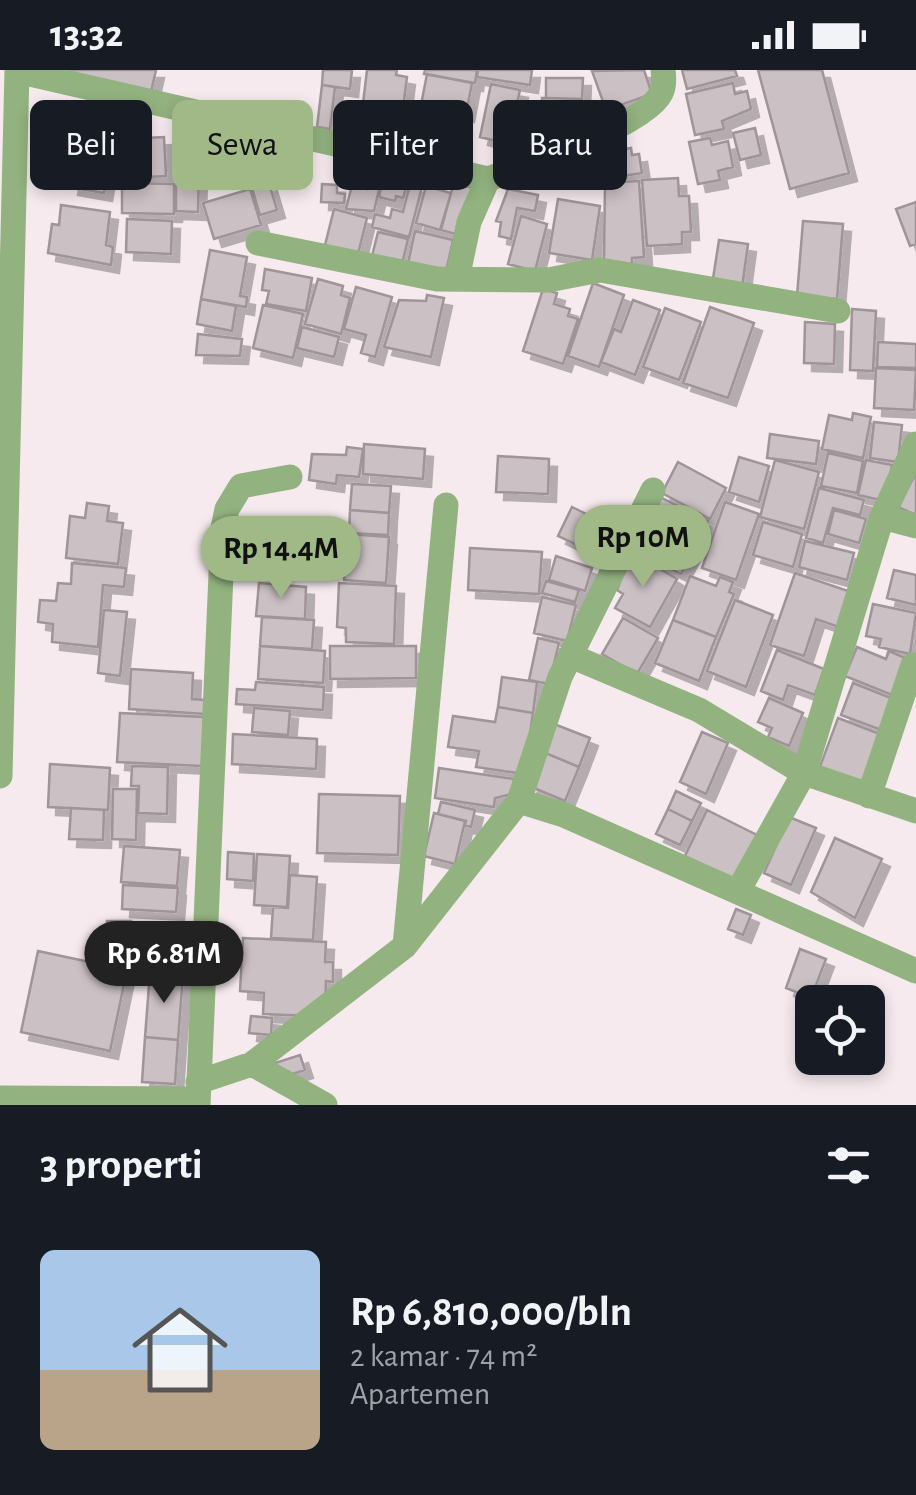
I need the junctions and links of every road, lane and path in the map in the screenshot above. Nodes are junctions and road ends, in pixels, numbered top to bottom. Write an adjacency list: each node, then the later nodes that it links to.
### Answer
1 (16, 70): 3 (street); 7 (street)
2 (663, 70): 3 (street)
3 (488, 178): 5 (street)
4 (258, 243): 5 (street)
5 (457, 279): 6 (street)
6 (838, 311)
7 (6, 355): 17 (street)
8 (916, 444): 12 (street)
9 (290, 477): 25 (street)
10 (654, 490): 14 (street)
11 (446, 505): 22 (street)
12 (882, 517): 13 (street); 16 (street)
13 (916, 526)
14 (571, 656): 16 (street); 19 (street)
15 (913, 665): 18 (street)
16 (804, 773): 18 (street); 21 (street)
17 (0, 776)
18 (869, 796): 20 (street)
19 (518, 800): 21 (street); 22 (street)
20 (916, 811)
21 (738, 891): 23 (street)
22 (405, 946): 24 (street)
23 (916, 970)
24 (252, 1064): 25 (street); 27 (street)
25 (198, 1095): 26 (street)
26 (0, 1098)
27 (325, 1105)

